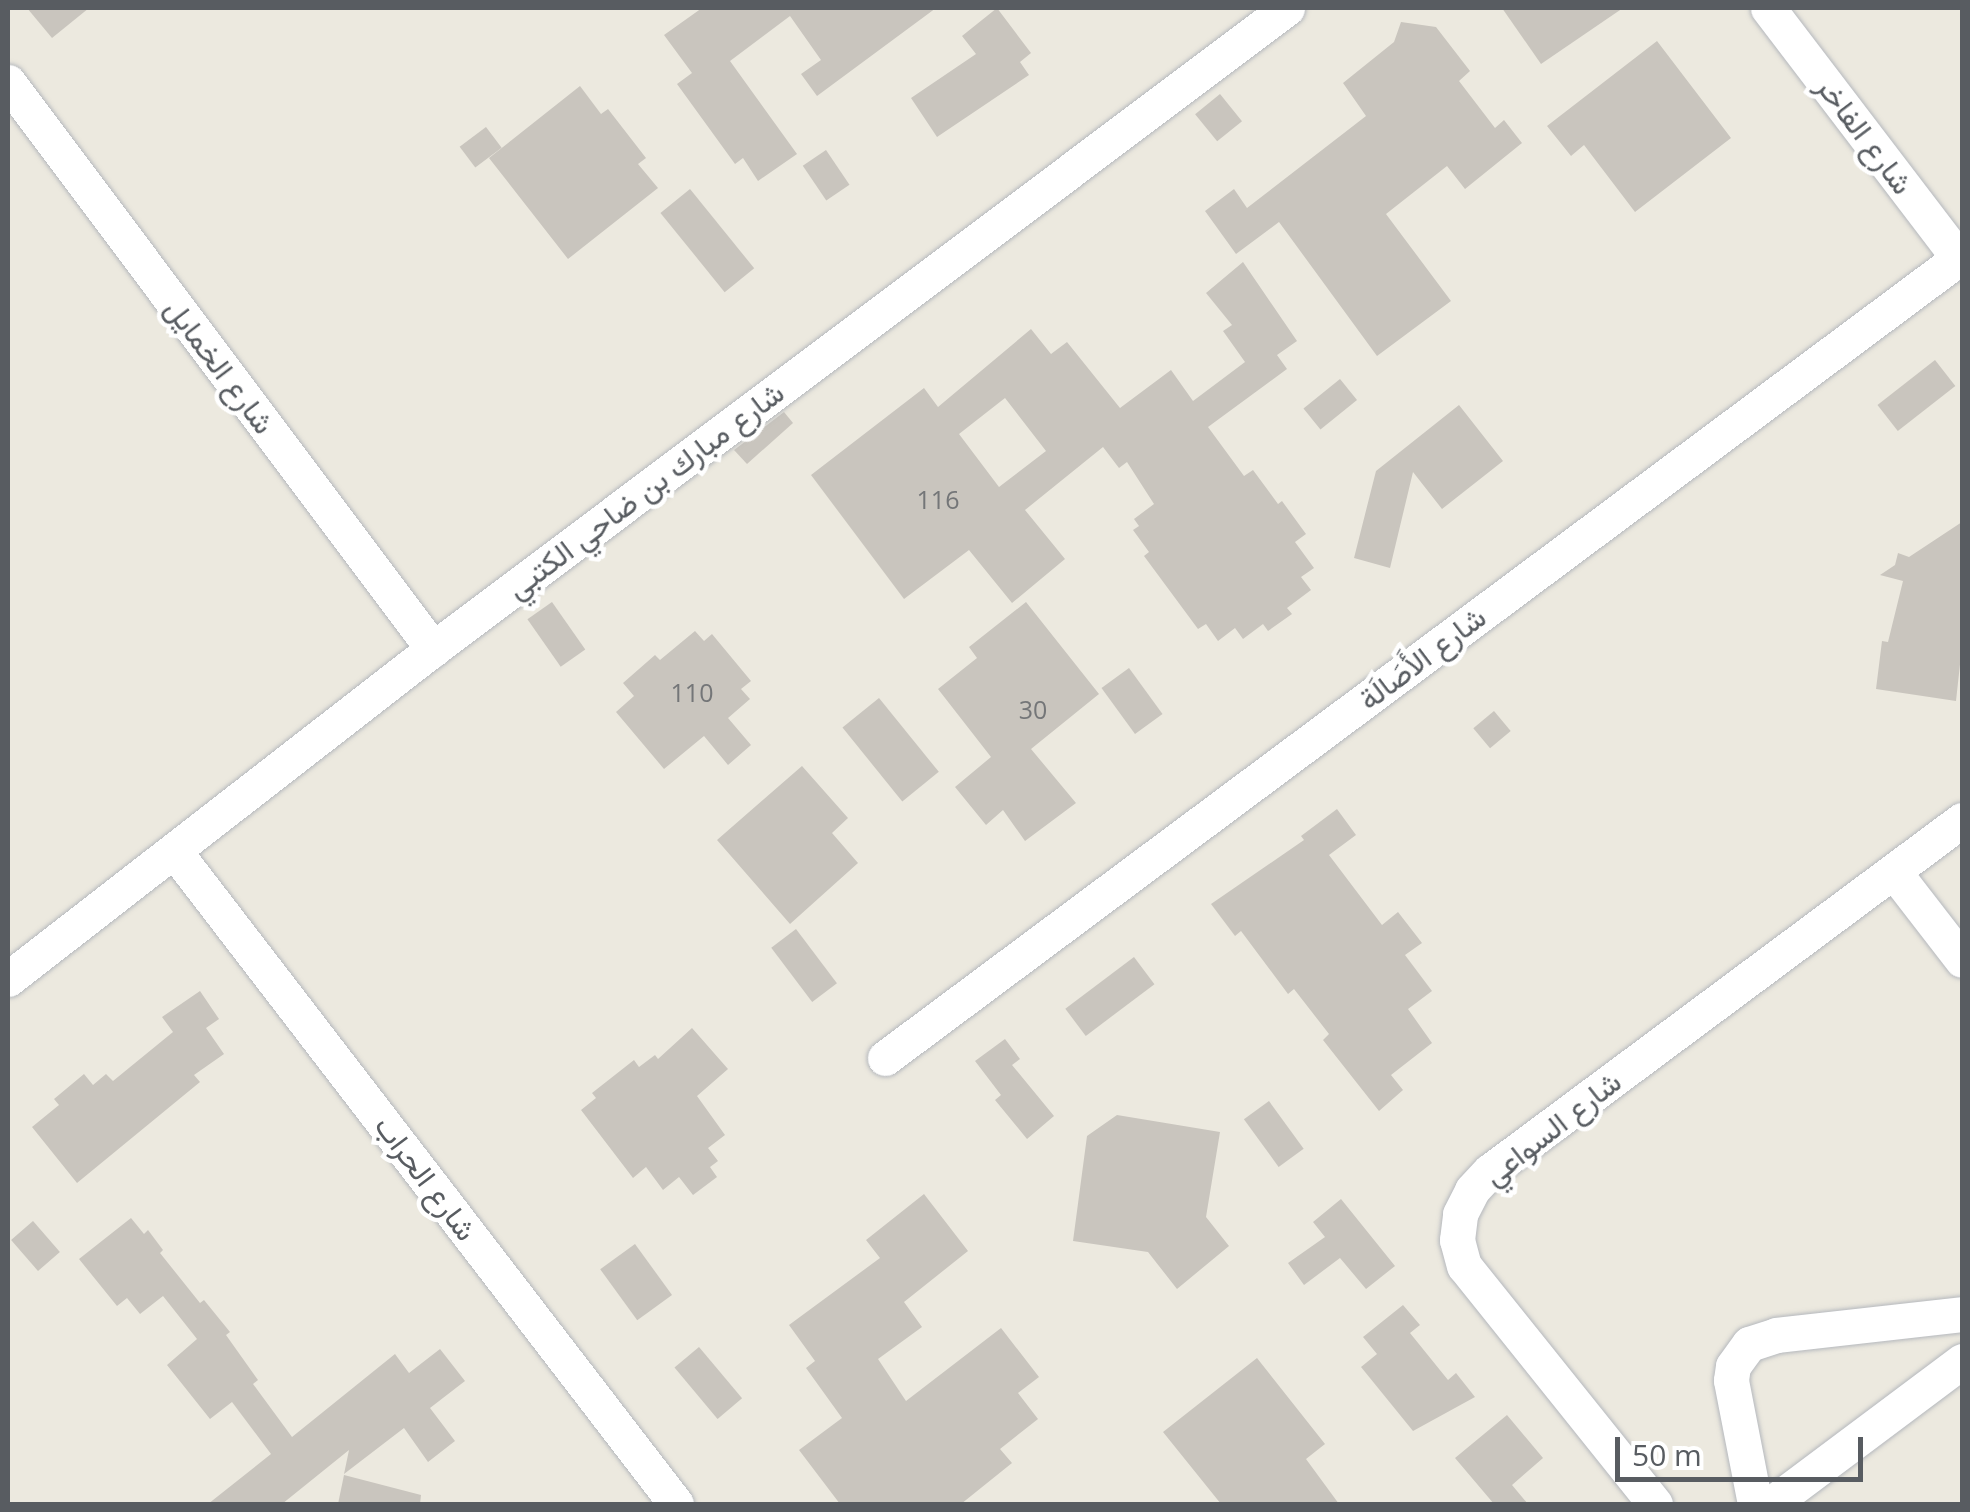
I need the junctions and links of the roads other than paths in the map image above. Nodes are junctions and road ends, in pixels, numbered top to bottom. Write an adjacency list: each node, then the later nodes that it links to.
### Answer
1 (1287, 8): 5 (street, شارع مبارك بن ضاحي الكتبي)
2 (1768, 8): 4 (street, شارع الفاخر)
3 (8, 82): 5 (street, شارع الخمايل)
4 (1961, 261): 11 (street, شارع الأَصَالَة)
5 (433, 649): 7 (street, شارع مبارك بن ضاحي الكتبي)
6 (1962, 820): 8 (street, شارع السواعي)
7 (176, 852): 10 (street, شارع مبارك بن ضاحي الكتبي); 14 (street, شارع الحراب)
8 (1894, 872): 9 (street); 15 (street, شارع السواعي)
9 (1962, 960)
10 (8, 979)
11 (885, 1058)
12 (1962, 1314): 16 (street)
13 (1962, 1361): 17 (street)
14 (676, 1504)
15 (1655, 1504)
16 (1755, 1504)
17 (1771, 1504)

